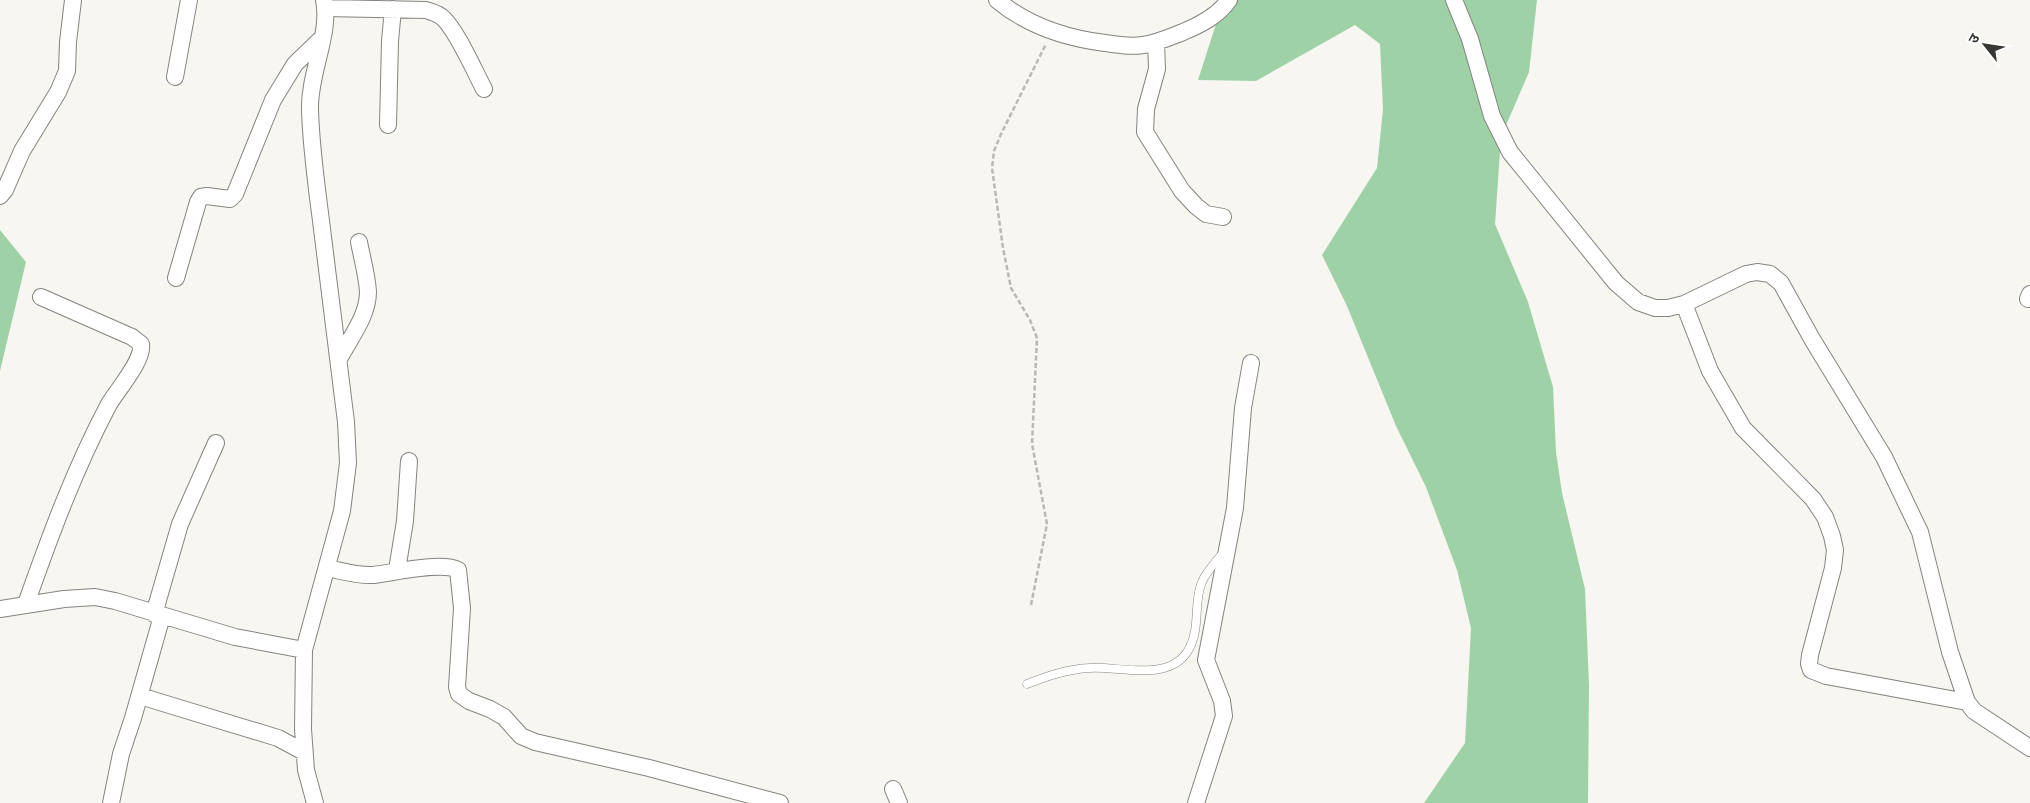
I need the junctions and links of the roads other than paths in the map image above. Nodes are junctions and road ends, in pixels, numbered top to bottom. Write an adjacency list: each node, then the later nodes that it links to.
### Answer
1 (74, 0): 13 (street)
2 (189, 0): 10 (street)
3 (997, 0): 9 (street)
4 (1229, 0): 9 (street)
5 (1454, 0): 18 (street)
6 (324, 4): 7 (street); 8 (street)
7 (393, 10): 11 (street); 12 (street)
8 (322, 38): 16 (street); 19 (street)
9 (1156, 42): 14 (street)
10 (175, 76)
11 (484, 89)
12 (388, 125)
13 (0, 196)
14 (1223, 217)
15 (360, 242): 19 (street)
16 (176, 278)
17 (41, 297): 26 (street)
18 (1684, 304): 32 (street); 32 (street)
19 (338, 358): 24 (street)
20 (1251, 363): 23 (street)
21 (216, 443): 28 (street)
22 (409, 461): 25 (street)
23 (1227, 549): 30 (lane); 38 (street)
24 (327, 568): 25 (street); 29 (street)
25 (397, 570): 37 (street)
26 (26, 604): 27 (street); 28 (street)
27 (0, 609)
28 (158, 615): 29 (street); 31 (street)
29 (304, 650): 34 (street)
30 (1027, 684)
31 (140, 696): 34 (street); 35 (street)
32 (1967, 702): 33 (street)
33 (2030, 748)
34 (304, 752): 36 (street)
35 (111, 803)
36 (315, 803)
37 (780, 803)
38 (1196, 803)

